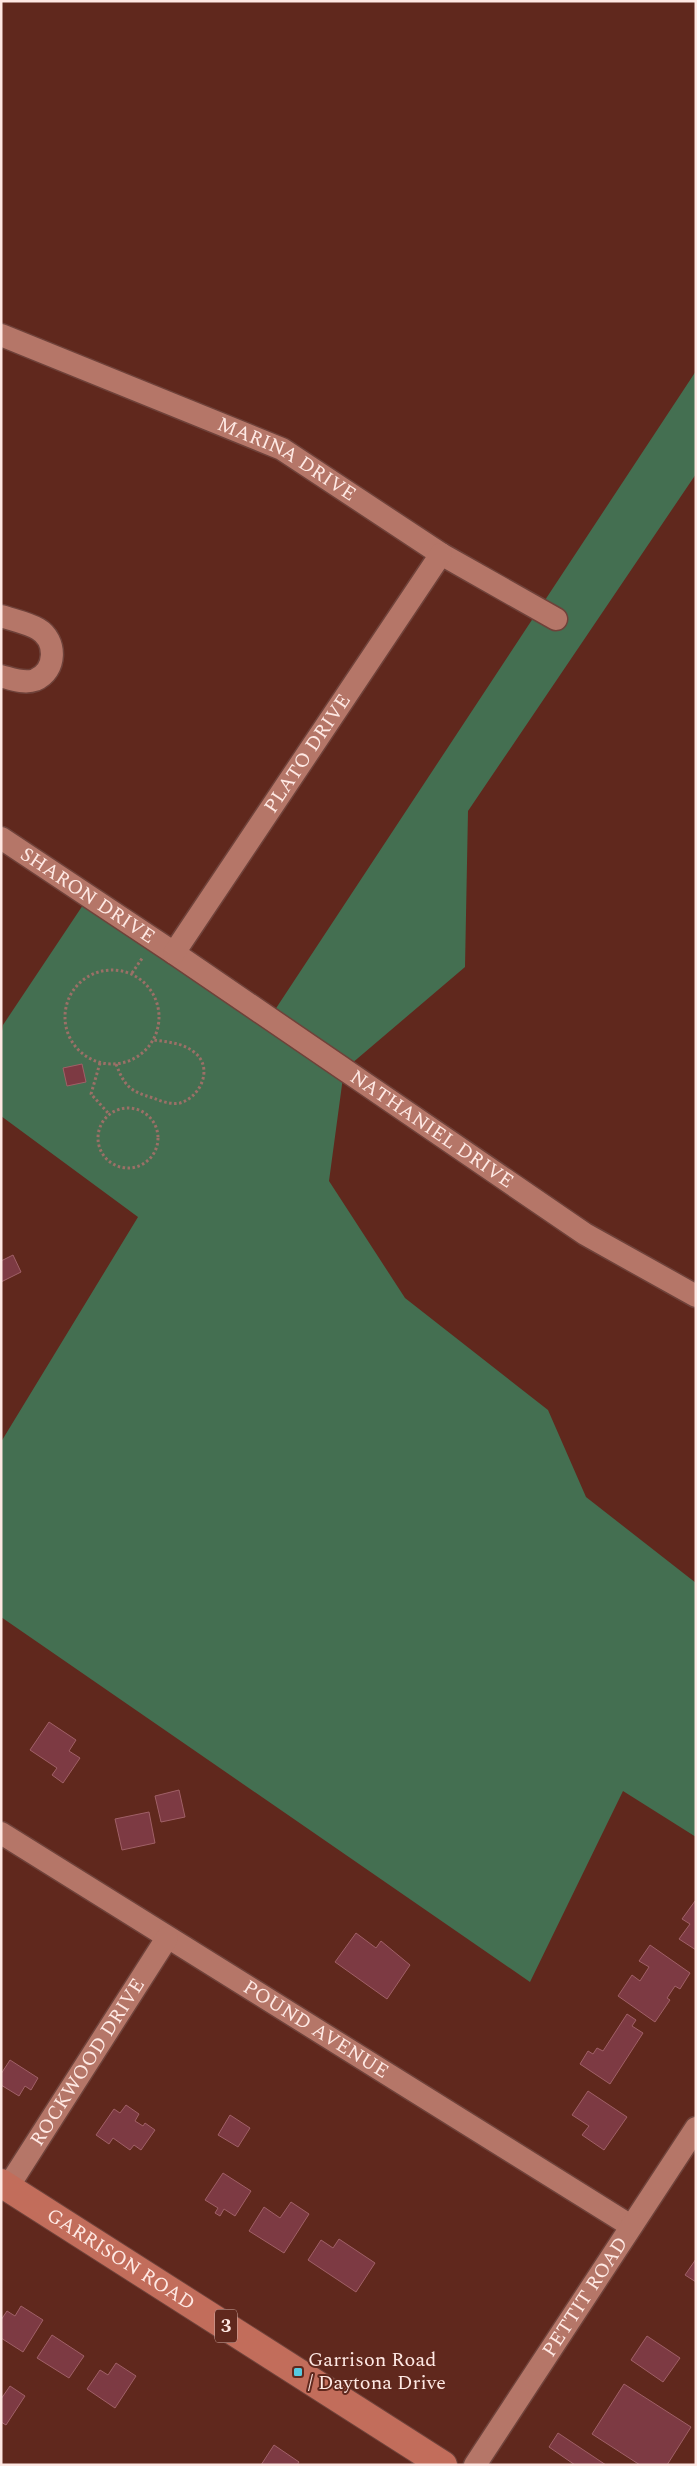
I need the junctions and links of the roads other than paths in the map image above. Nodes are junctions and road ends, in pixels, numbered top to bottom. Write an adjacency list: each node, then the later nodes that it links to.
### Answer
1 (1, 335): 2 (street, MARINA DRIVE)
2 (441, 554): 4 (street, MARINA DRIVE); 7 (street, PLATO DRIVE)
3 (1, 616): 5 (street)
4 (556, 619)
5 (1, 676)
6 (1, 838): 7 (street, SHARON DRIVE)
7 (174, 953): 8 (street, NATHANIEL DRIVE)
8 (696, 1296)
9 (1, 1833): 10 (street, POUND AVENUE)
10 (167, 1938): 12 (street, ROCKWOOD DRIVE); 13 (street, POUND AVENUE)
11 (696, 2128): 13 (street, PETTIT ROAD)
12 (5, 2185): 14 (main road, GARRISON ROAD / 3)
13 (631, 2226): 15 (street, PETTIT ROAD)
14 (443, 2465)
15 (475, 2465)

